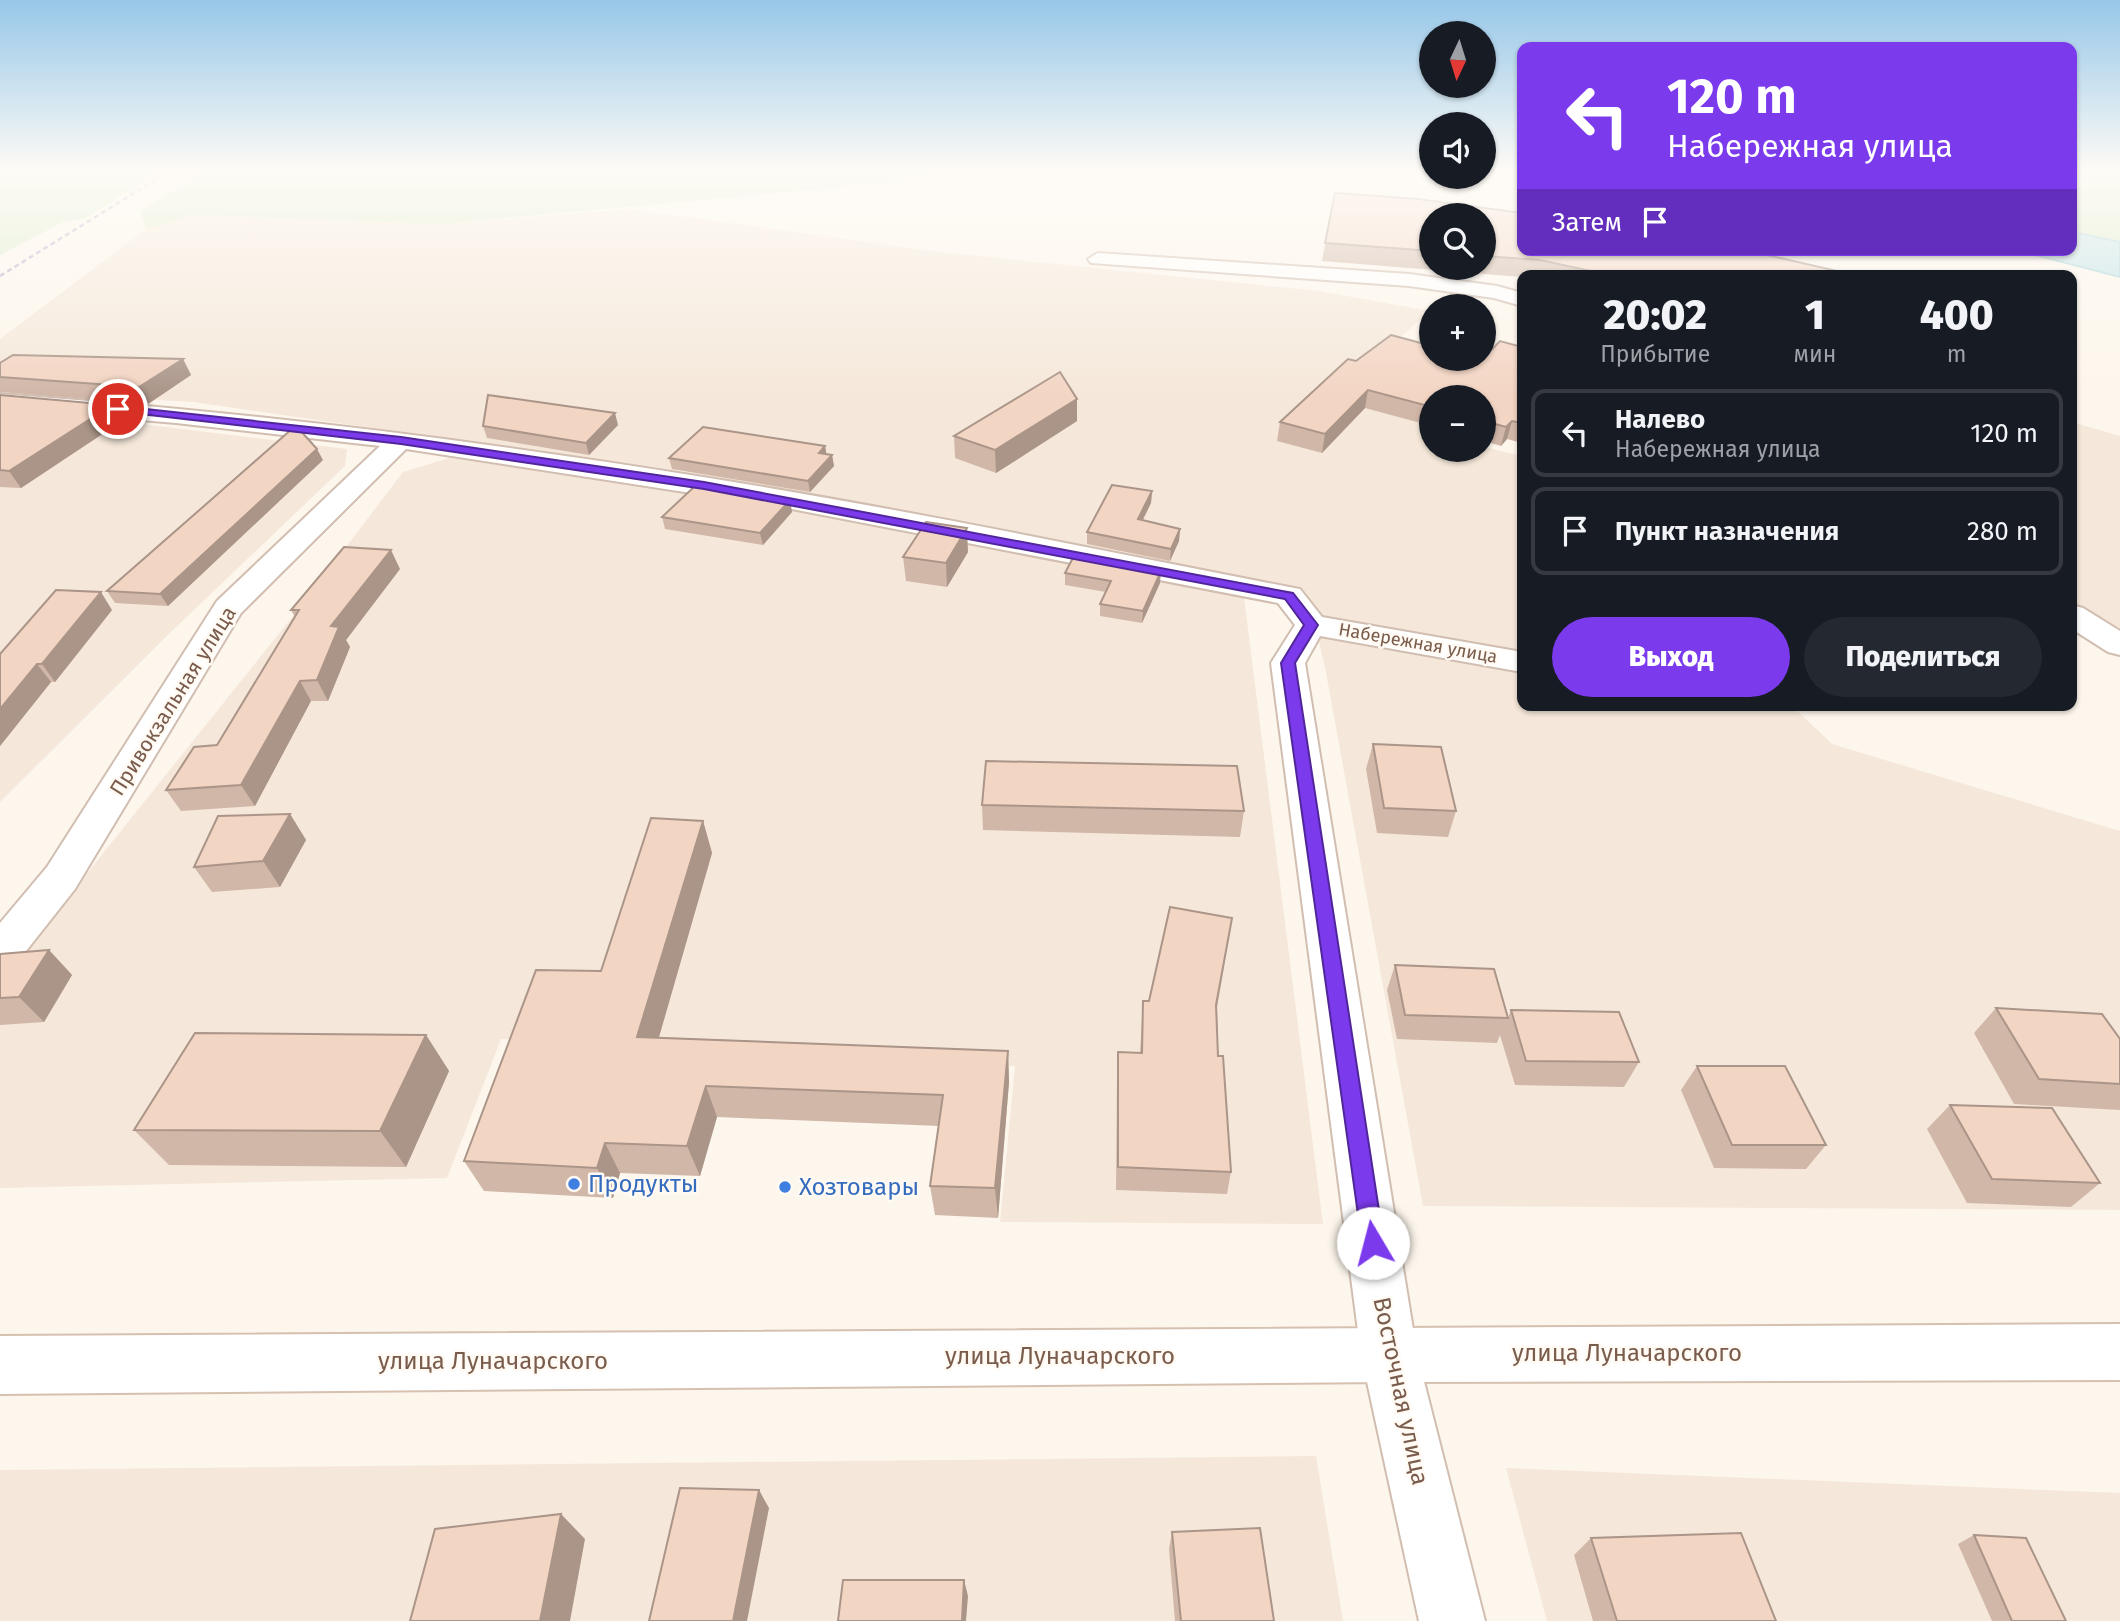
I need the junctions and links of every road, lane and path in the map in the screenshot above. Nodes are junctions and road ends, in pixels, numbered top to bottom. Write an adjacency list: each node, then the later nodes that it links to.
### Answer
1 (1098, 259): 2 (street)
2 (1517, 298)
3 (0, 401): 4 (street, Набережная улица)
4 (401, 440): 6 (street, Набережная улица); 9 (street, Привокзальная улица)
5 (2077, 618): 7 (street)
6 (1311, 625): 8 (street, Набережная улица); 11 (street, Восточная улица)
7 (2120, 645)
8 (1517, 661)
9 (0, 953)
10 (2120, 1352): 11 (street, улица Луначарского)
11 (1389, 1354): 12 (street, улица Луначарского); 13 (street, Восточная улица)
12 (0, 1365)
13 (1451, 1621)

